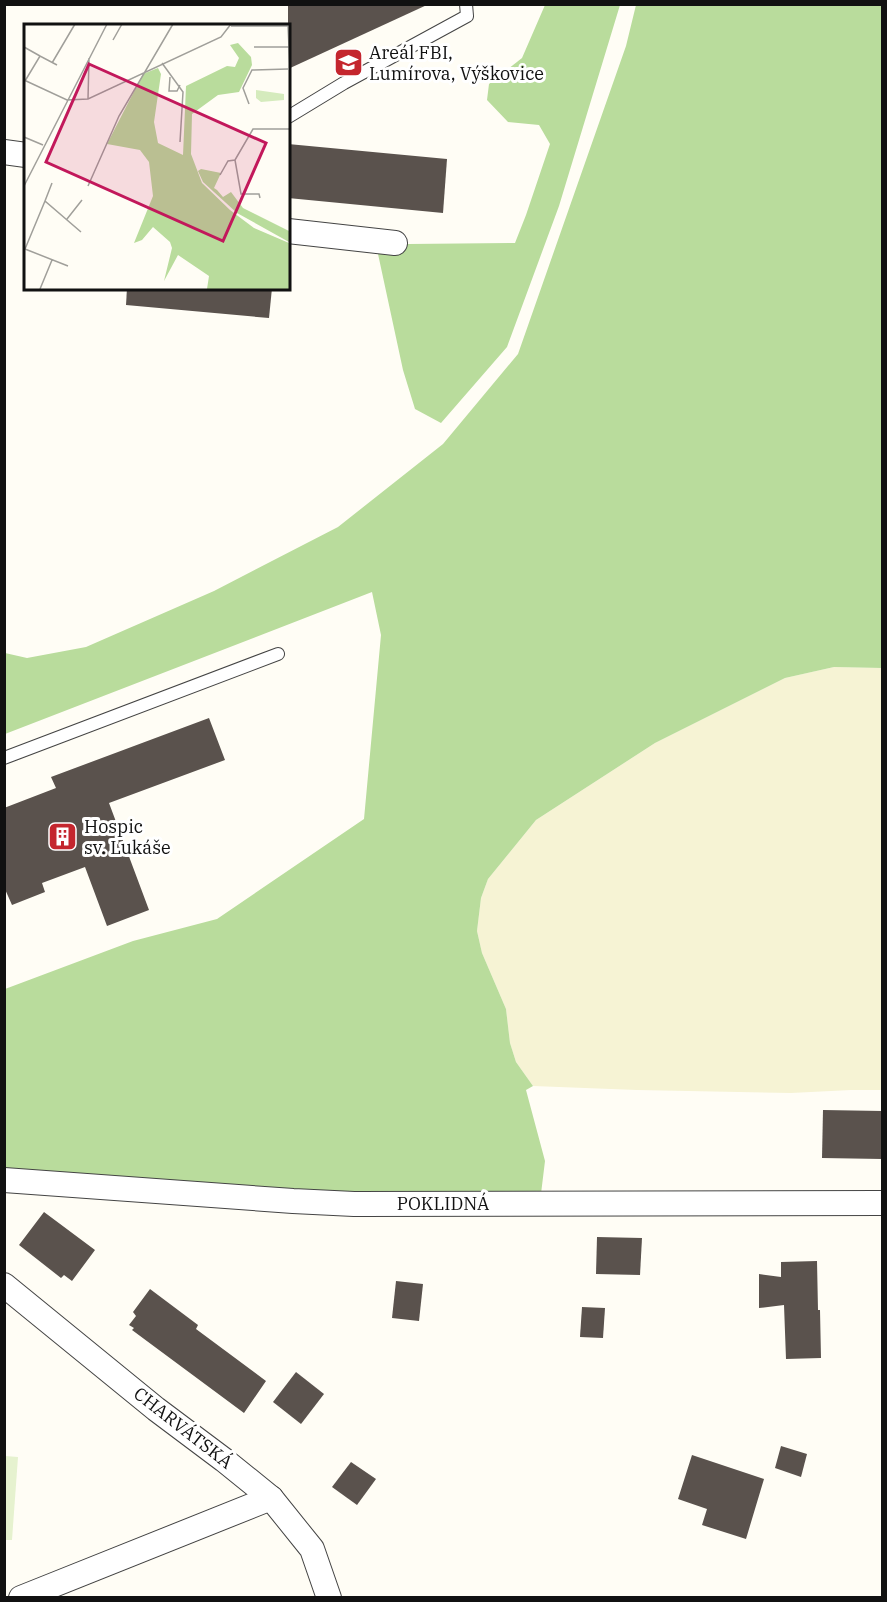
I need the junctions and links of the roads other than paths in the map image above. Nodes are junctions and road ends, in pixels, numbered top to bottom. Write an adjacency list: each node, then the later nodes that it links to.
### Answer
1 (466, 4): 2 (lane)
2 (290, 116)
3 (4, 152): 4 (street)
4 (24, 155)
5 (290, 231): 6 (street)
6 (395, 243)
7 (278, 654): 8 (lane)
8 (4, 758)
9 (4, 1180): 10 (street, POKLIDNÁ)
10 (882, 1203)
11 (4, 1285): 12 (street, CHARVÁTSKÁ)
12 (271, 1498): 13 (street); 14 (street, CHARVÁTSKÁ)
13 (21, 1598)
14 (329, 1598)

